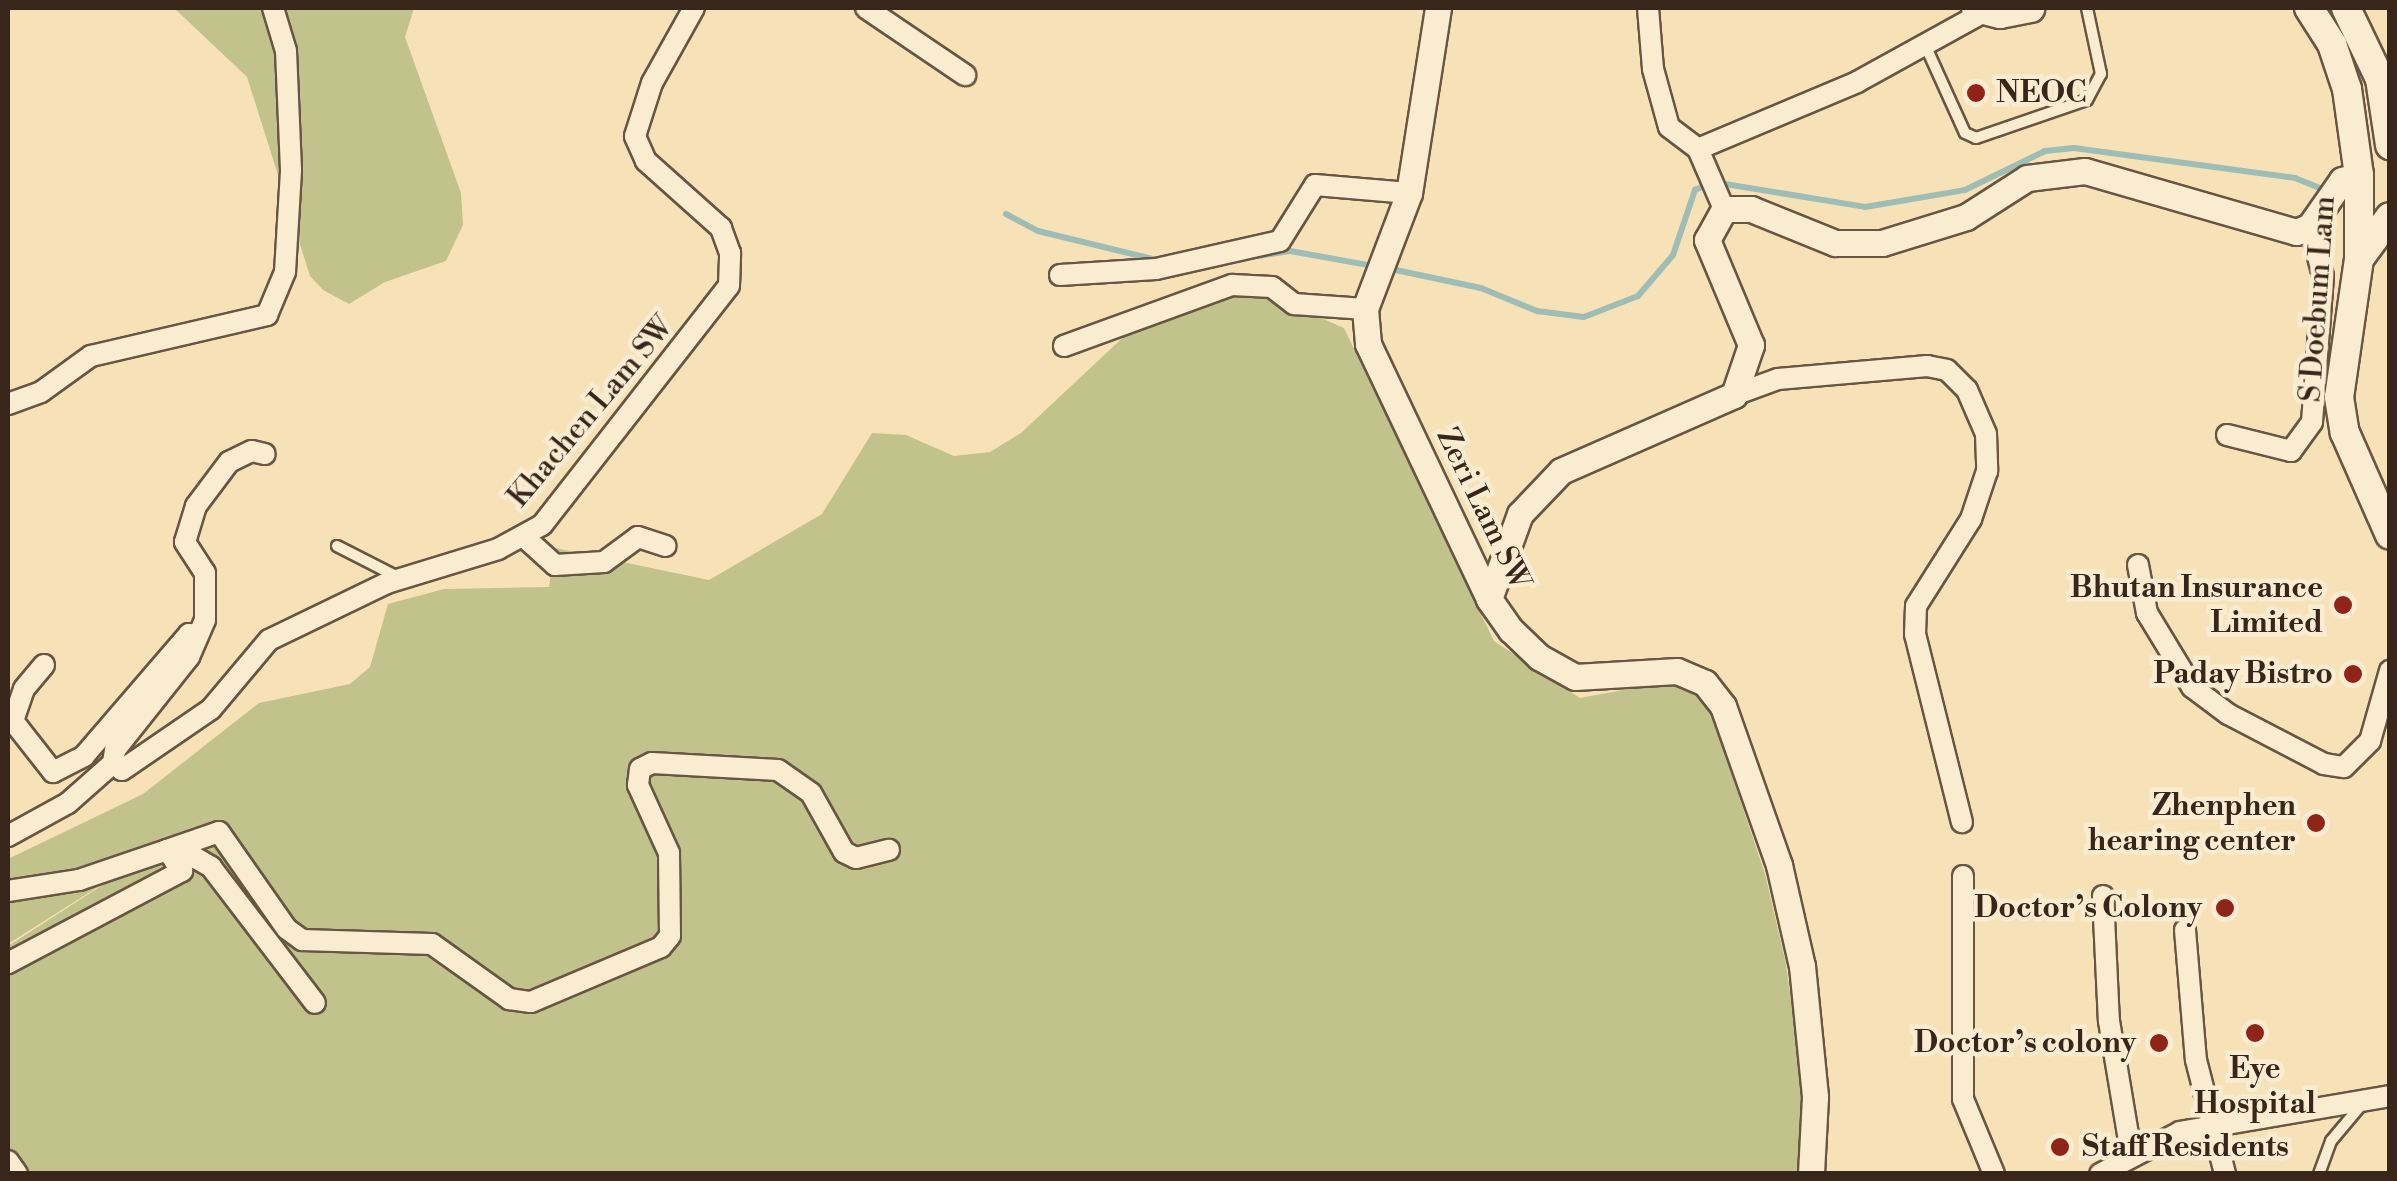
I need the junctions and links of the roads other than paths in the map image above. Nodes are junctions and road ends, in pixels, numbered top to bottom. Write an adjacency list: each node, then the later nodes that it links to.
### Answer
1 (273, 8): 25 (street)
2 (694, 8): 29 (street, Khachen Lam SW)
3 (866, 8): 12 (street)
4 (1438, 8): 16 (street)
5 (1648, 8): 14 (street)
6 (2030, 8): 10 (main road)
7 (2087, 8): 11 (lane)
8 (2309, 8): 15 (main road, S Doebum Lam)
9 (2346, 8): 13 (main road)
10 (1980, 10): 11 (street)
11 (1926, 47): 14 (street)
12 (965, 75)
13 (2390, 145)
14 (1701, 157): 17 (street)
15 (2359, 175): 19 (street); 20 (main road, S Doebum Lam)
16 (1409, 193): 21 (street); 22 (street)
17 (1720, 200): 19 (street); 24 (street)
18 (2390, 216): 20 (main road)
19 (2310, 226): 26 (street)
20 (2359, 259): 28 (main road, S Doebum Lam)
21 (1060, 275)
22 (1365, 309): 23 (street); 34 (street, Zeri Lam SW)
23 (1064, 346)
24 (1734, 395): 34 (street); 39 (street)
25 (8, 404)
26 (2226, 434)
27 (264, 454): 35 (street)
28 (2390, 535)
29 (524, 536): 31 (street); 33 (street, Khachen Lam SW)
30 (337, 546): 33 (lane)
31 (666, 546)
32 (2138, 565): 37 (street)
33 (406, 580): 38 (street, Khachen Lam SW)
34 (1488, 599): 55 (street, Zeri Lam SW)
35 (198, 636): 36 (street); 38 (street)
36 (44, 664)
37 (2390, 671)
38 (112, 763): 40 (street, Khachen Lam SW)
39 (1962, 822)
40 (8, 836)
41 (889, 850): 42 (street)
42 (171, 856): 44 (street); 47 (street); 48 (street)
43 (1963, 876): 56 (street)
44 (8, 891)
45 (2104, 896): 52 (street)
46 (2185, 930): 51 (street)
47 (8, 964)
48 (315, 1003)
49 (2390, 1096): 50 (street)
50 (2366, 1100): 51 (street); 59 (lane)
51 (2214, 1127): 52 (street); 58 (street)
52 (2131, 1152): 57 (street)
53 (8, 1161): 54 (street)
54 (18, 1174)
55 (1811, 1174)
56 (1994, 1174)
57 (2100, 1174)
58 (2225, 1174)
59 (2319, 1174)

